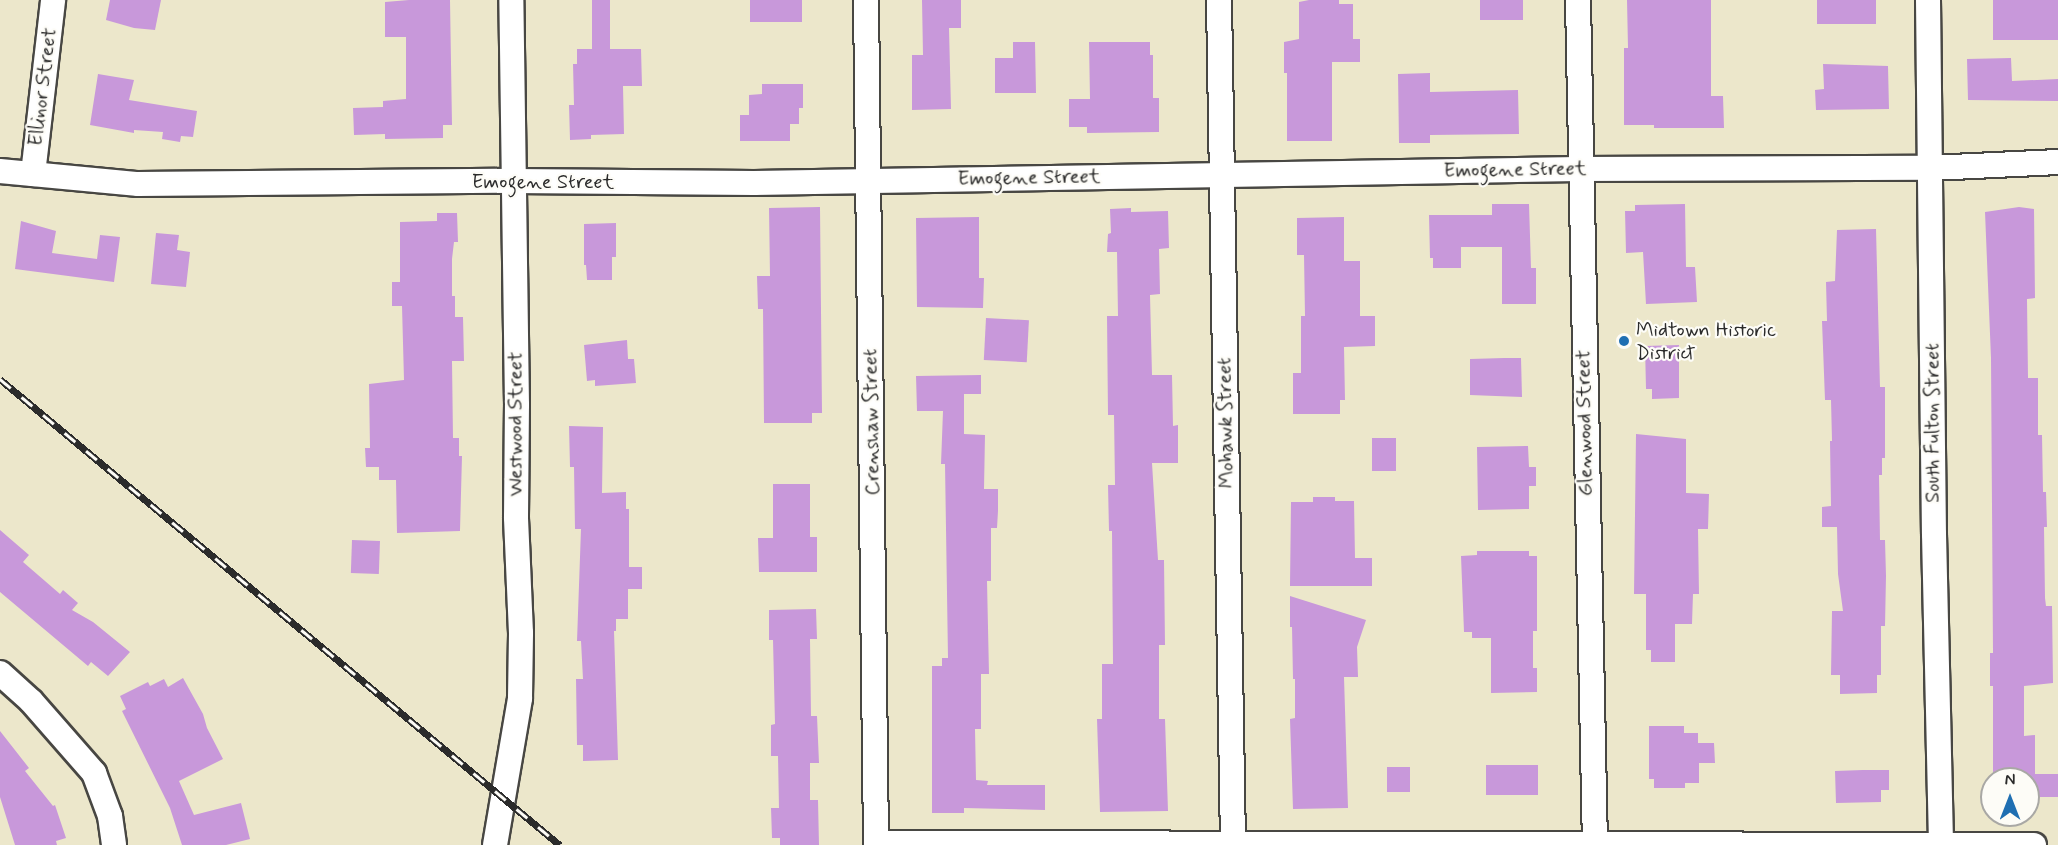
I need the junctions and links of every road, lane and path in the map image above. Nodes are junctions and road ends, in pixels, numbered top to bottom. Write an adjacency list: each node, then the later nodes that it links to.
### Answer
1 (53, 0): 11 (street, Ellinor Street)
2 (511, 0): 13 (street, Westwood Street)
3 (866, 0): 14 (street, Crenshaw Street)
4 (1220, 0): 12 (street, Mohawk Street)
5 (1578, 0): 9 (street, Glenwood Street)
6 (1928, 0): 8 (street, South Fulton Street)
7 (2058, 162): 8 (street, Emogene Street)
8 (1931, 168): 9 (street, Emogene Street); 17 (street, South Fulton Street)
9 (1579, 169): 12 (street, Emogene Street); 21 (street, Glenwood Street)
10 (0, 171): 11 (street, Emogene Street)
11 (33, 174): 13 (street, Emogene Street)
12 (1222, 175): 14 (street, Emogene Street); 20 (street, Mohawk Street)
13 (513, 181): 14 (street, Emogene Street); 19 (street, Westwood Street)
14 (869, 181): 16 (street, Crenshaw Street)
15 (0, 673): 18 (street)
16 (876, 844): 20 (street)
17 (1941, 844): 21 (street); 22 (street)
18 (114, 845)
19 (495, 845)
20 (1233, 845): 21 (street)
21 (1594, 845)
22 (2034, 845)

